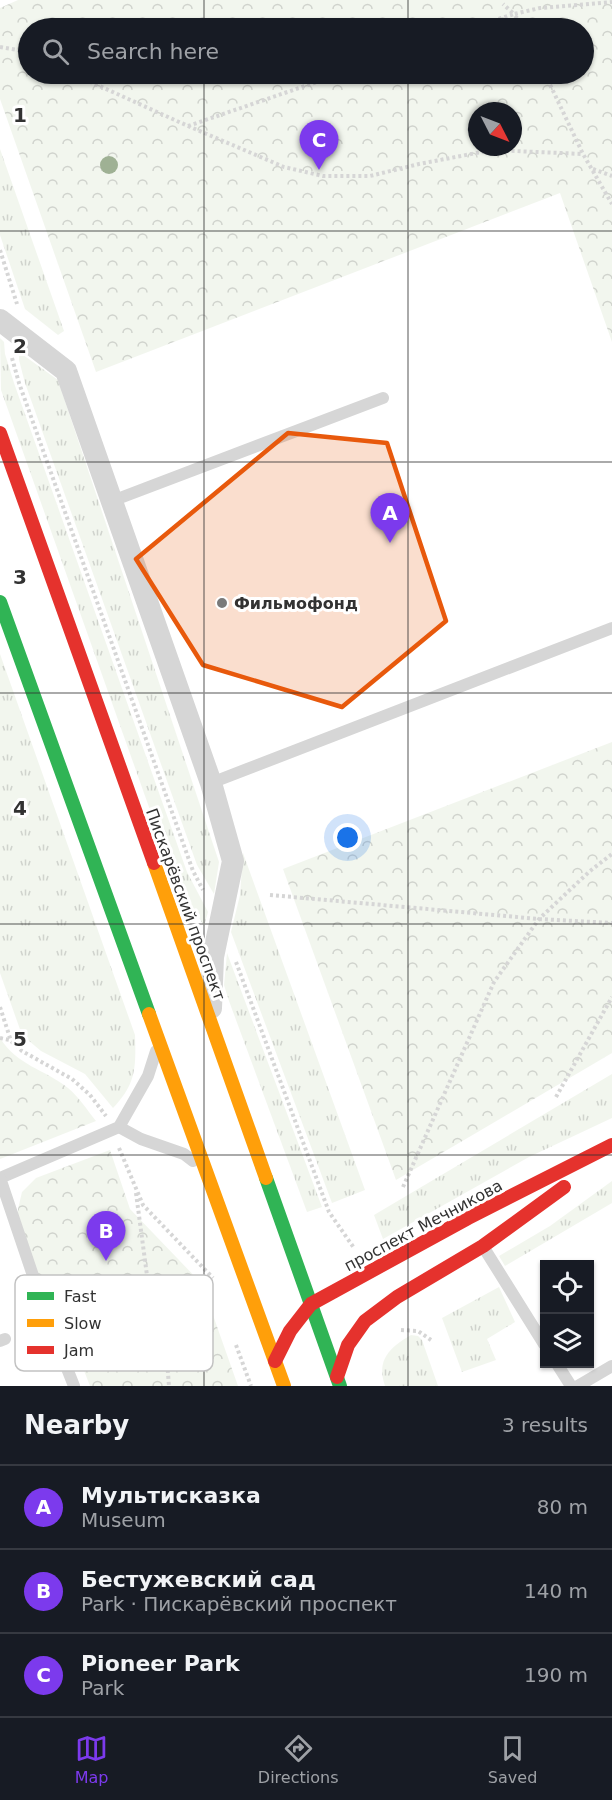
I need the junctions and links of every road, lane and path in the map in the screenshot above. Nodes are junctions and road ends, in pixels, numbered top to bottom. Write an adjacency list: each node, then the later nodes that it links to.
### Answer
1 (502, 1): 3 (path)
2 (612, 2): 3 (path)
3 (514, 14): 4 (path); 5 (path)
4 (501, 18)
5 (517, 18)
6 (0, 47): 7 (path)
7 (18, 50)
8 (95, 84): 11 (path)
9 (311, 84): 11 (path)
10 (550, 84): 12 (path)
11 (188, 126): 12 (path)
12 (583, 154): 13 (path)
13 (592, 168): 14 (path); 15 (path)
14 (612, 176)
15 (612, 204)
16 (0, 250): 17 (path)
17 (7, 326): 20 (street); 28 (path)
18 (383, 398): 20 (lane)
19 (0, 433): 31 (main road, Пискарёвский проспект)
20 (112, 501): 23 (street)
21 (0, 602): 34 (main road)
22 (612, 628): 23 (lane)
23 (211, 783): 28 (street)
24 (612, 854): 26 (path)
25 (270, 895): 26 (path)
26 (539, 919): 27 (path); 41 (path)
27 (612, 923)
28 (220, 924): 31 (street); 44 (path)
29 (612, 997): 35 (path)
30 (0, 1007): 33 (path)
31 (210, 1021): 50 (main road, Пискарёвский проспект)
32 (0, 1038): 33 (path)
33 (11, 1041): 36 (path)
34 (159, 1041): 36 (lane); 39 (main road)
35 (556, 1097)
36 (115, 1129): 39 (lane); 40 (lane); 42 (path)
37 (612, 1146): 43 (main road, проспект Мечникова)
38 (612, 1153): 43 (main road, проспект Мечникова)
39 (207, 1175): 55 (main road)
40 (0, 1178): 45 (lane)
41 (403, 1187)
42 (135, 1189): 46 (path); 47 (path)
43 (475, 1232): 50 (main road, проспект Мечникова); 52 (lane); 60 (main road, проспект Мечникова)
44 (357, 1252)
45 (33, 1275)
46 (147, 1275)
47 (211, 1275)
48 (213, 1277): 49 (path)
49 (217, 1288)
50 (311, 1304): 55 (main road, проспект Мечникова); 60 (main road, Пискарёвский проспект)
51 (397, 1331): 53 (path)
52 (540, 1338)
53 (431, 1340)
54 (236, 1342): 63 (path)
55 (275, 1361): 64 (main road)
56 (612, 1366): 66 (lane)
57 (560, 1368): 65 (lane)
58 (68, 1371): 61 (lane)
59 (168, 1371): 62 (path)
60 (339, 1382)
61 (74, 1386)
62 (170, 1386)
63 (251, 1386)
64 (284, 1386)
65 (571, 1386)
66 (578, 1386)

